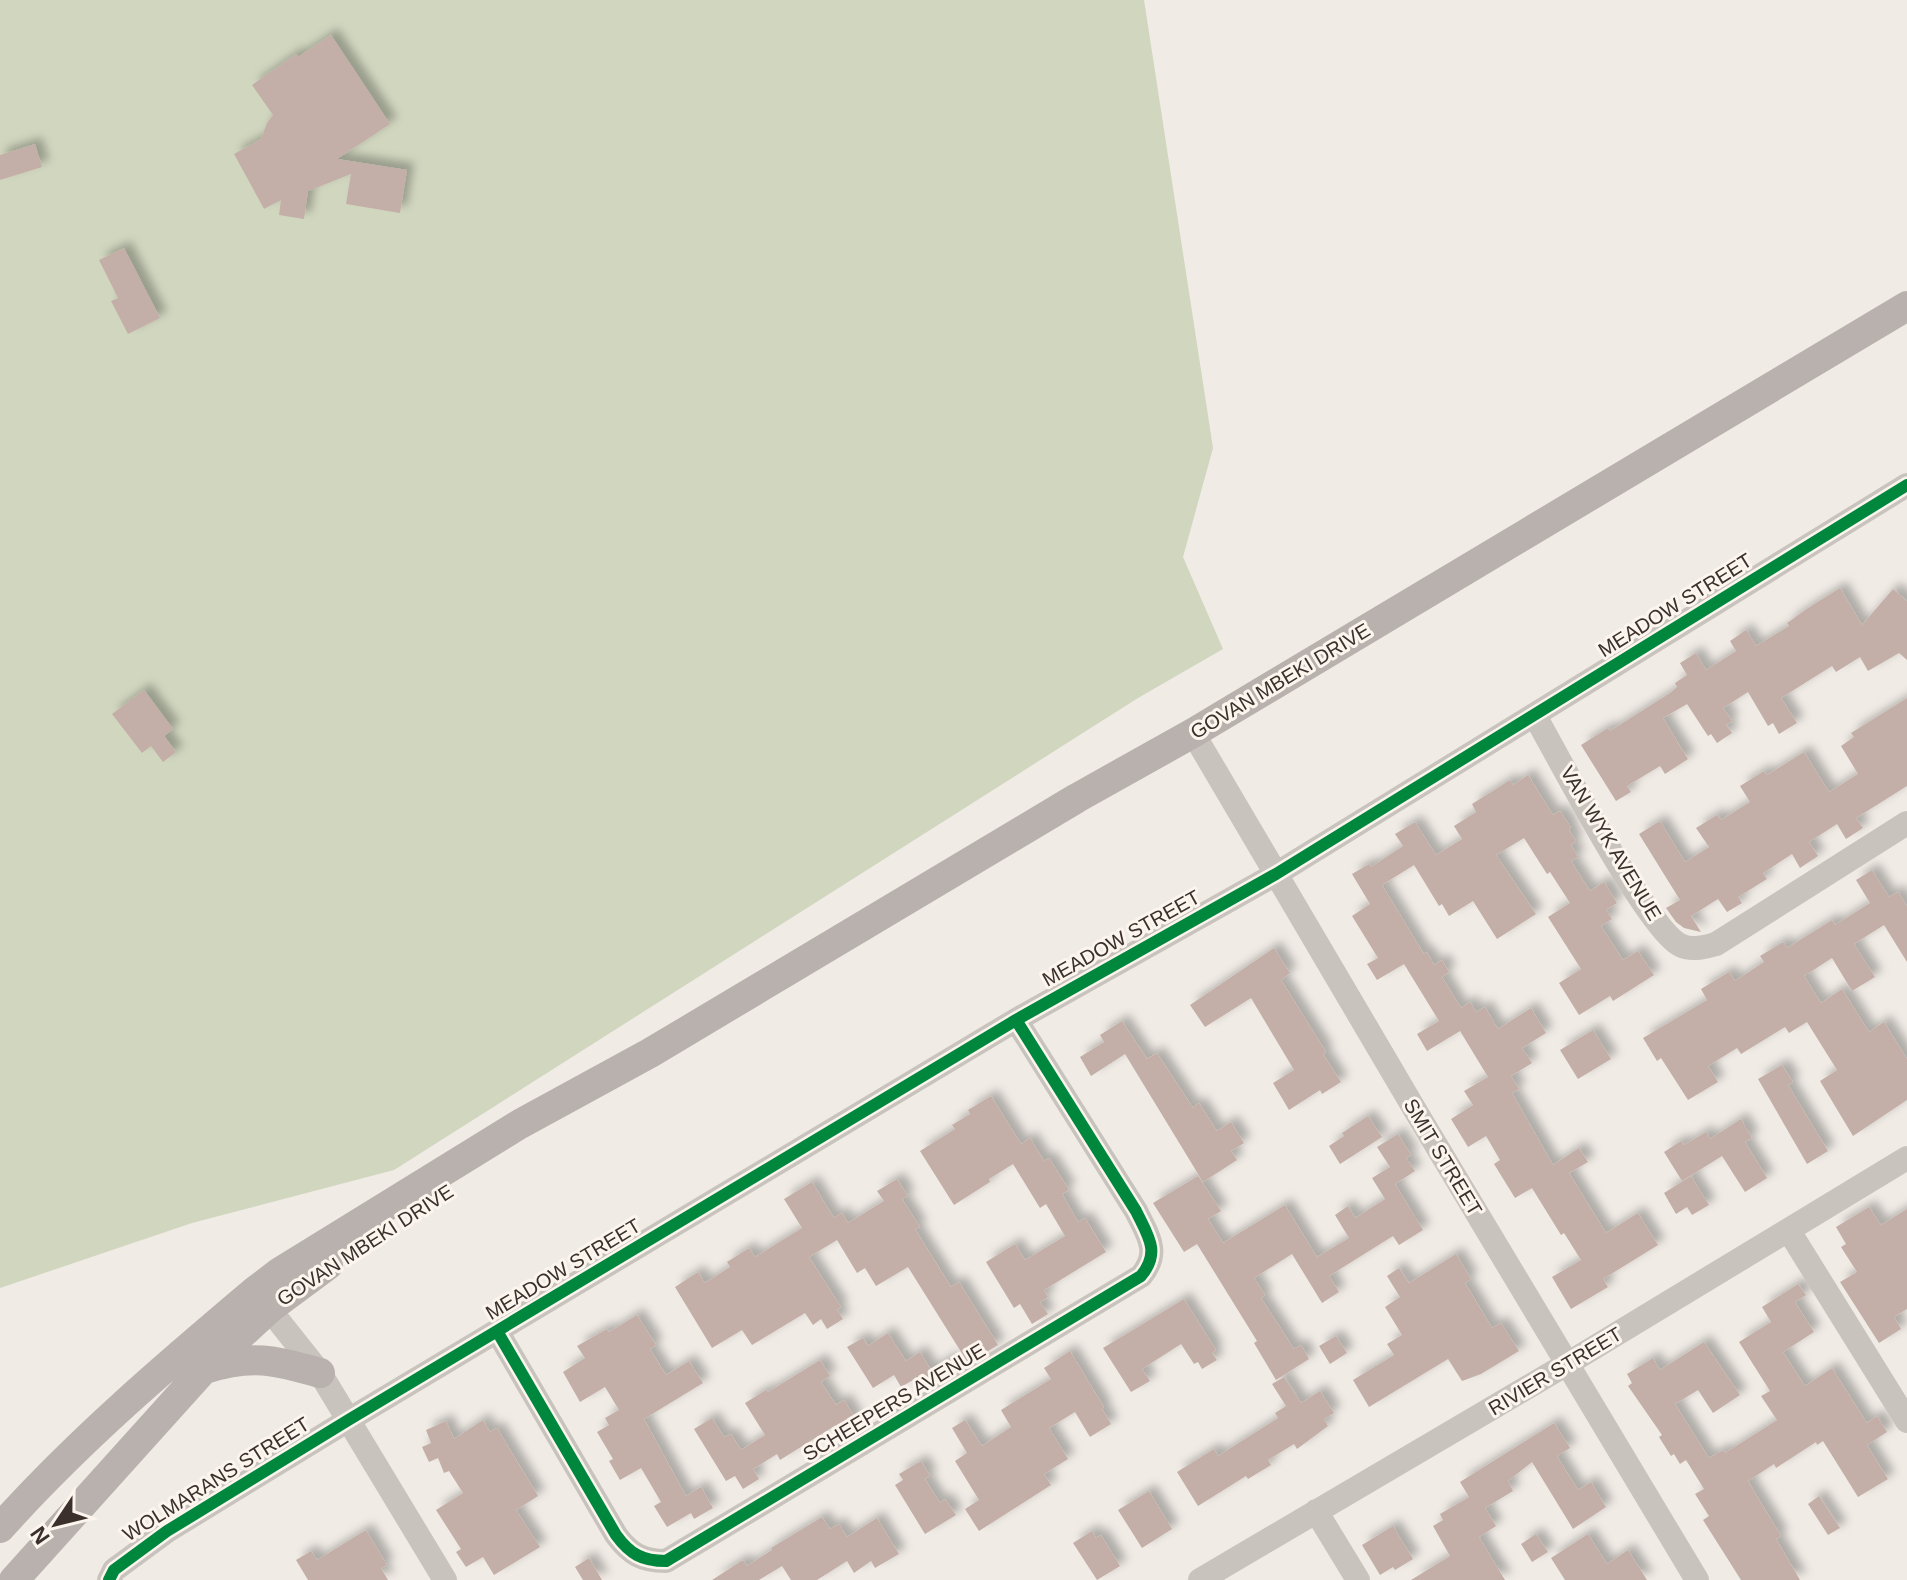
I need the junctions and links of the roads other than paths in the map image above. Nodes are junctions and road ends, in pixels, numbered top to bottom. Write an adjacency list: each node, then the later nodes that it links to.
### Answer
1 (1907, 306): 4 (main road, GOVAN MBEKI DRIVE)
2 (1907, 485): 3 (street, MEADOW STREET)
3 (1535, 716): 5 (street, VAN WYK AVENUE); 6 (street, MEADOW STREET)
4 (1193, 733): 6 (street, SMIT STREET); 10 (main road, GOVAN MBEKI DRIVE)
5 (1907, 823)
6 (1276, 874): 7 (street, MEADOW STREET); 12 (street, SMIT STREET)
7 (1016, 1020): 11 (street, MEADOW STREET); 11 (street, SCHEEPERS AVENUE)
8 (1907, 1158): 9 (street, RIVIER STREET)
9 (1789, 1231): 12 (street, RIVIER STREET); 16 (street)
10 (262, 1299): 13 (main road, GOVAN MBEKI DRIVE); 14 (street); 18 (main road, GOVAN MBEKI DRIVE)
11 (497, 1331): 15 (street, MEADOW STREET)
12 (1567, 1364): 17 (street, RIVIER STREET); 24 (street, SMIT STREET)
13 (204, 1369): 14 (main road); 19 (main road, GOVAN MBEKI DRIVE)
14 (320, 1373): 15 (street)
15 (350, 1419): 20 (street, WOLMARANS STREET); 21 (street)
16 (1907, 1421)
17 (1316, 1511): 22 (street, RIVIER STREET); 23 (street)
18 (0, 1528)
19 (14, 1580)
20 (109, 1580)
21 (445, 1580)
22 (1200, 1580)
23 (1358, 1580)
24 (1697, 1580)

